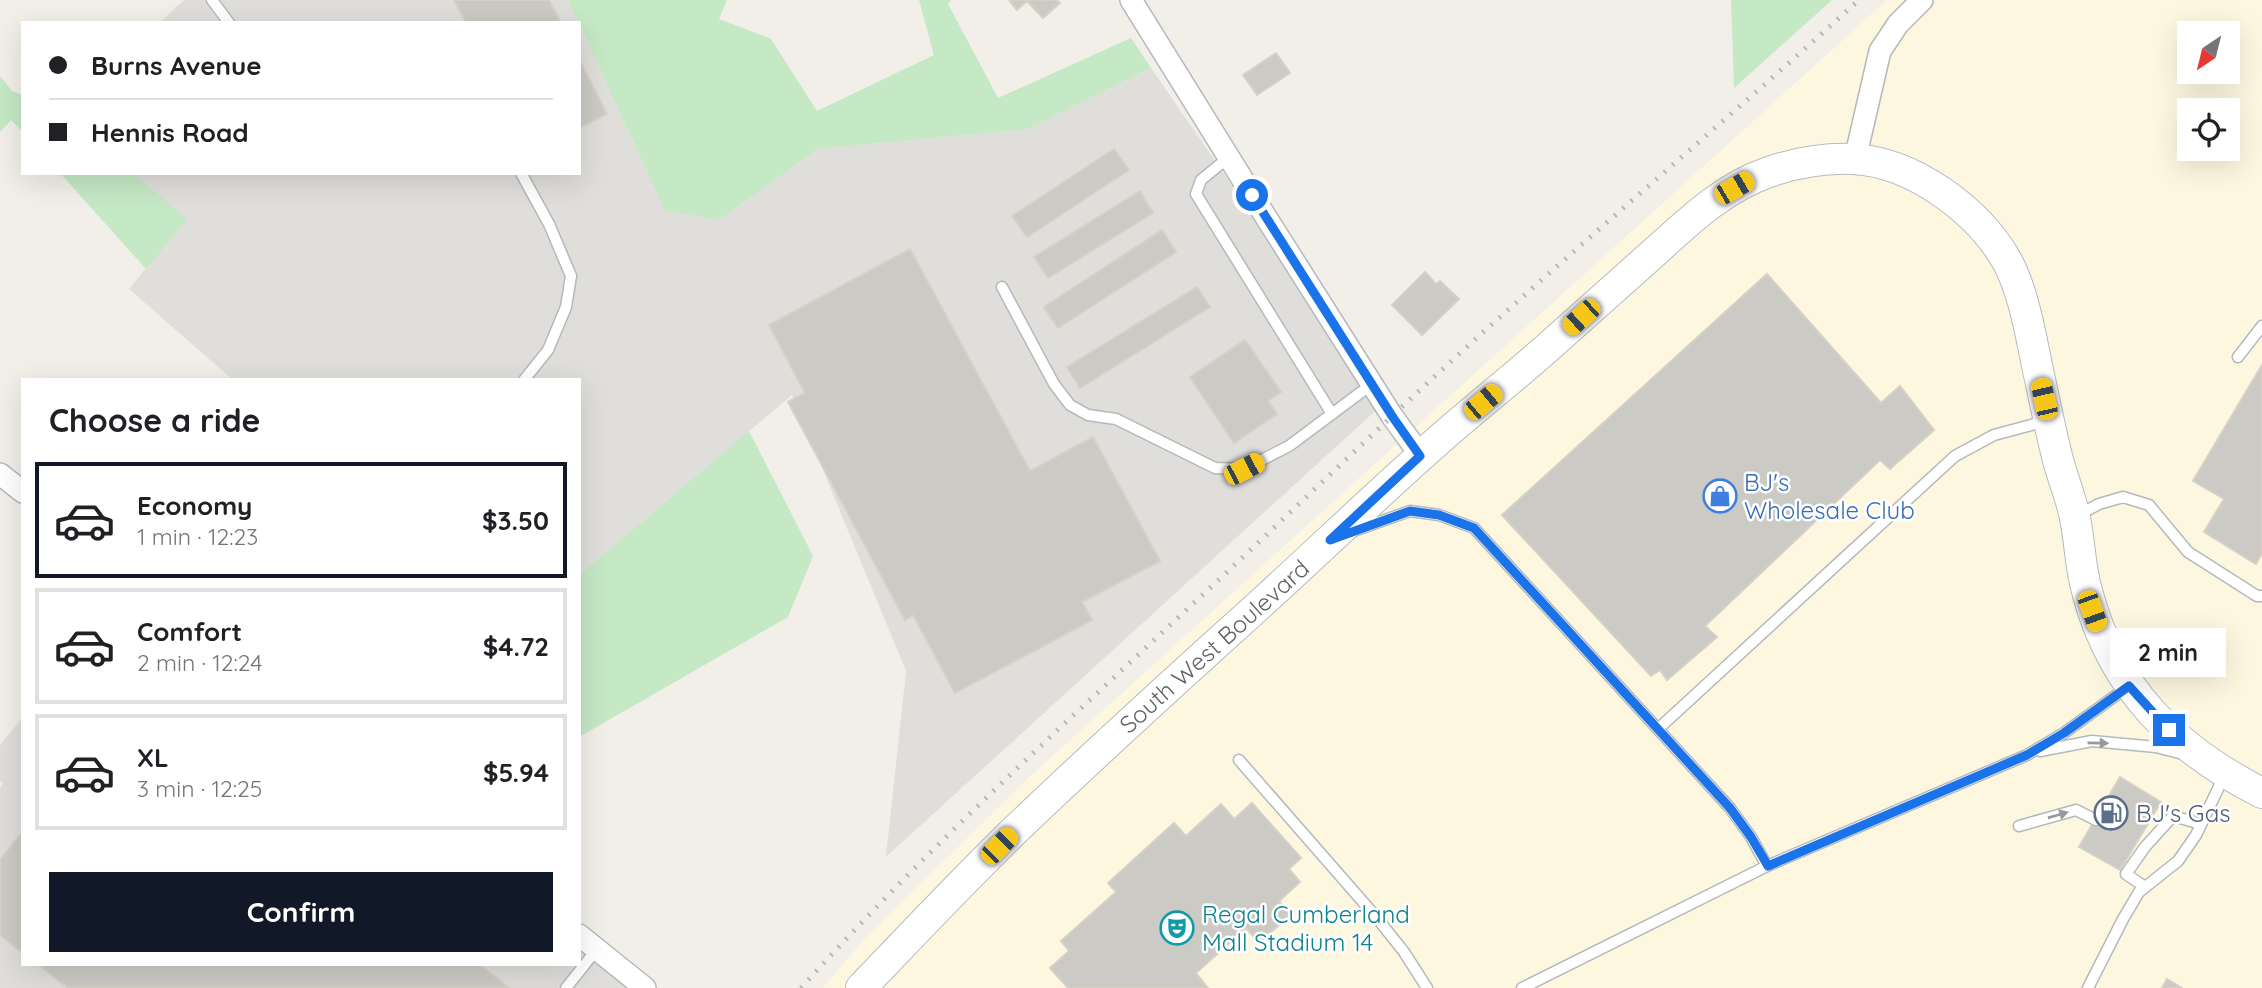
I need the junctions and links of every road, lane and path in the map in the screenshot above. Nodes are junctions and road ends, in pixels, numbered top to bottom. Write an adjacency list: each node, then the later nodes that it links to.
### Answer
1 (212, 0): 4 (lane)
2 (1131, 0): 5 (street)
3 (1922, 0): 6 (street)
4 (228, 21)
5 (1228, 157): 12 (street); 13 (lane)
6 (1855, 159): 14 (street, South West Boulevard); 15 (street, South West Boulevard)
7 (522, 175): 11 (lane)
8 (1003, 287): 13 (lane)
9 (2262, 326): 10 (lane)
10 (2238, 358)
11 (526, 378)
12 (1372, 384): 13 (lane); 15 (street)
13 (1332, 414)
14 (2049, 420): 18 (street, South West Boulevard); 22 (lane)
15 (1420, 456): 19 (street, South West Boulevard)
16 (0, 474): 17 (street)
17 (21, 490)
18 (2075, 517): 20 (lane); 21 (street, South West Boulevard)
19 (1330, 540): 22 (lane); 36 (street, South West Boulevard)
20 (2262, 596)
21 (2129, 686): 23 (lane); 25 (street, South West Boulevard)
22 (1658, 729): 30 (lane)
23 (2031, 753): 25 (lane, one-way to 25); 30 (lane)
24 (1239, 760): 37 (lane)
25 (2214, 767): 26 (street, South West Boulevard); 28 (lane)
26 (2262, 793)
27 (2096, 820): 29 (lane, one-way to 27)
28 (2201, 824): 31 (lane); 31 (lane)
29 (2020, 826)
30 (1768, 866): 38 (lane)
31 (2145, 887): 39 (lane)
32 (581, 937): 33 (street)
33 (597, 949): 34 (lane); 35 (street)
34 (566, 988)
35 (645, 988)
36 (861, 988)
37 (1427, 988)
38 (1522, 988)
39 (2088, 988)

